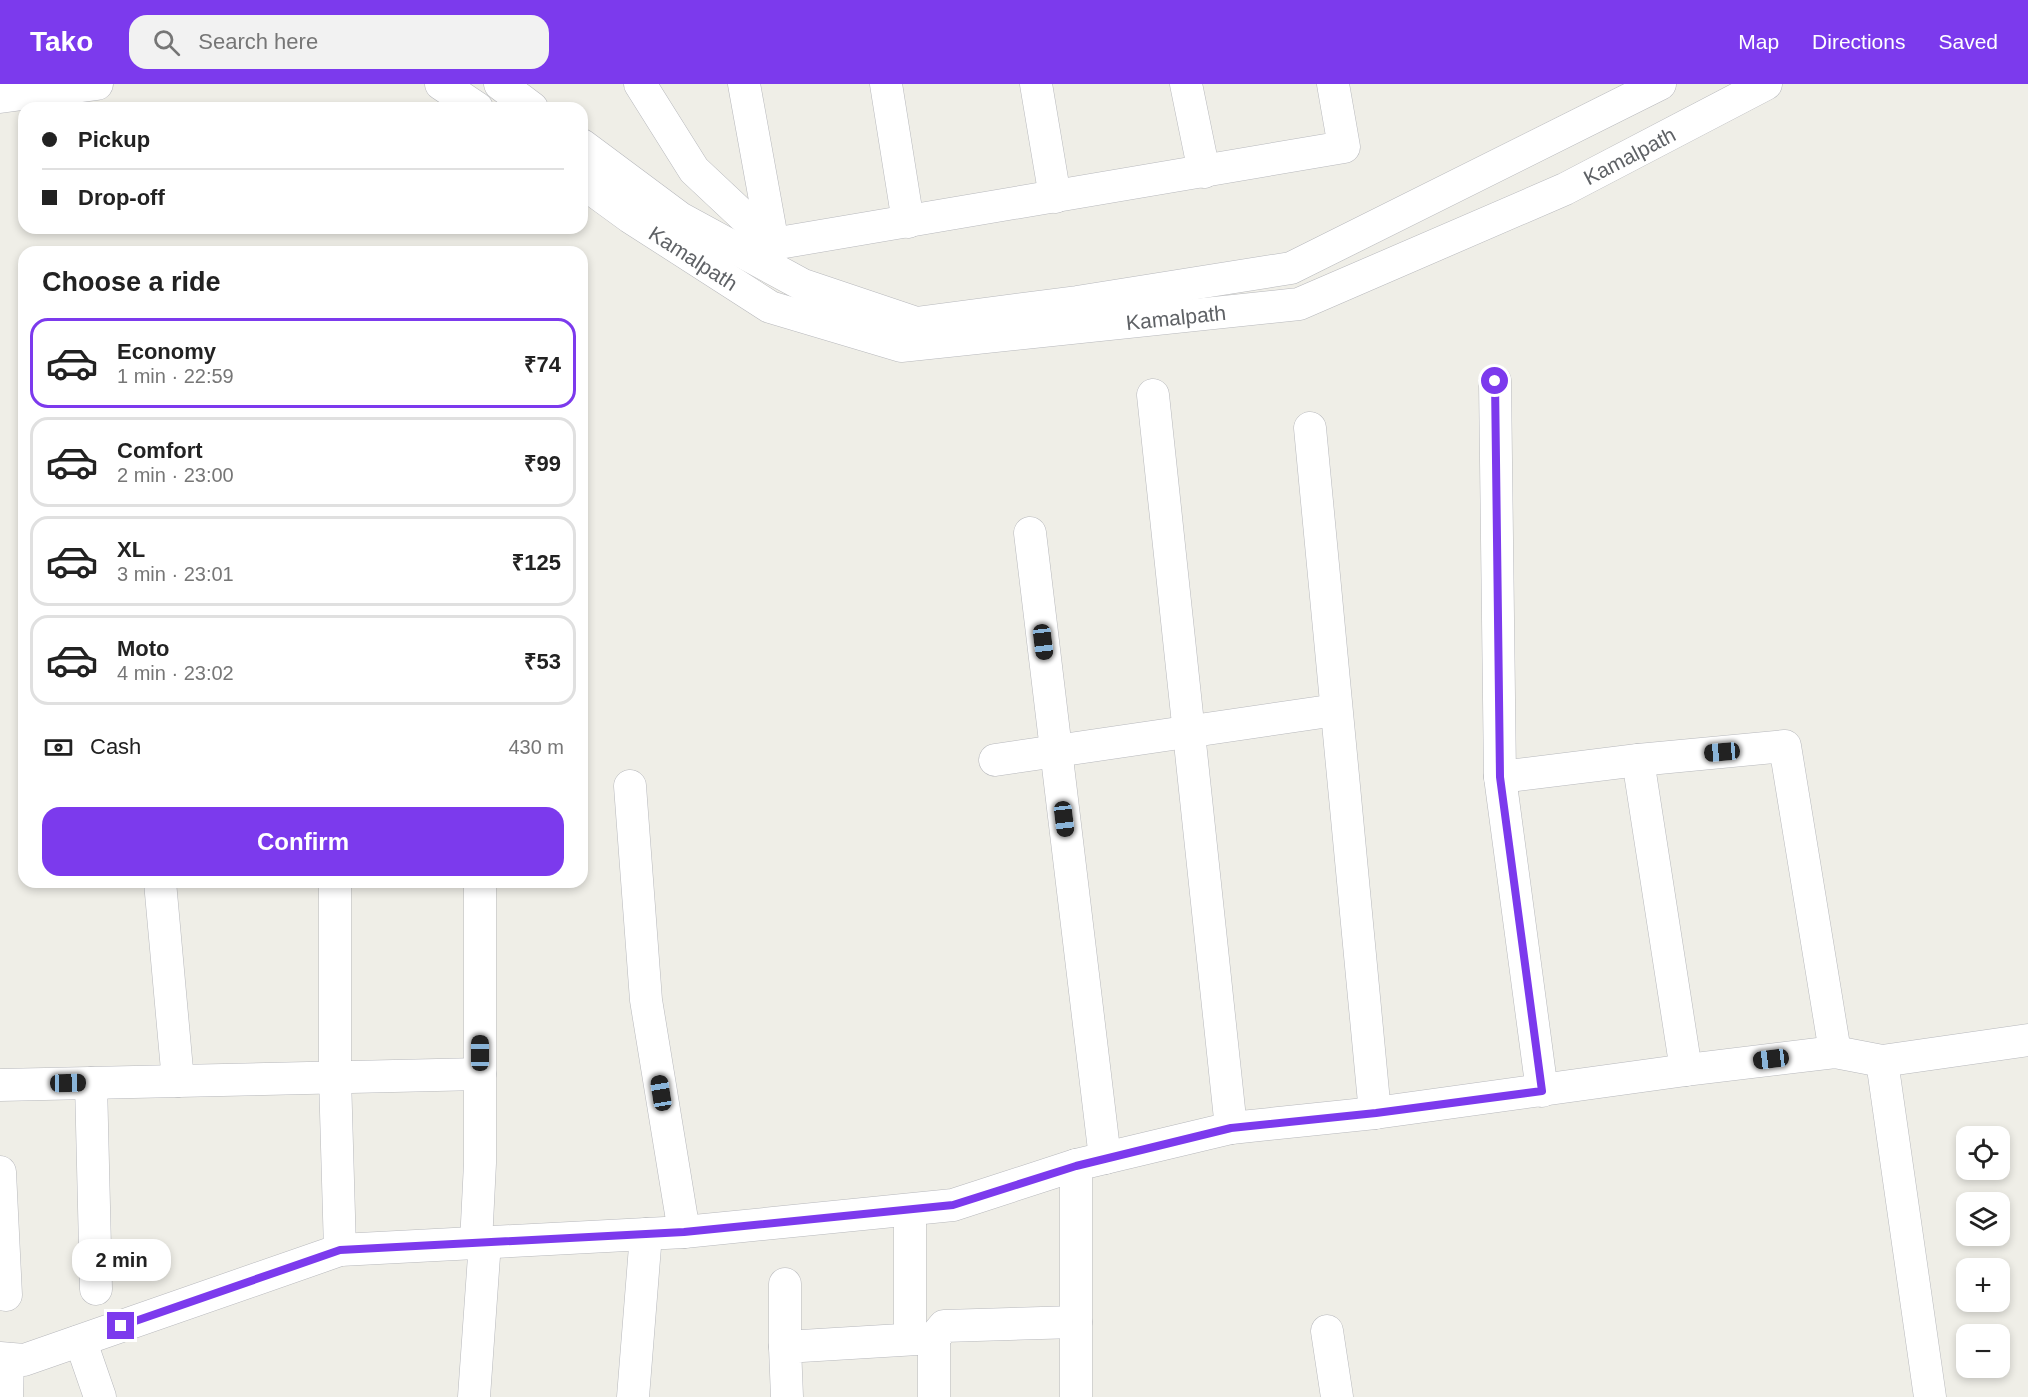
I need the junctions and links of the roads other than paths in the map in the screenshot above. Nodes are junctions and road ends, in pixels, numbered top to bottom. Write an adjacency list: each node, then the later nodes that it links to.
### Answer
1 (97, 84): 12 (street)
2 (441, 84): 13 (street)
3 (500, 84): 14 (street)
4 (640, 84): 20 (street)
5 (744, 84): 20 (street)
6 (886, 84): 19 (street)
7 (1036, 84): 18 (street)
8 (1186, 84): 16 (street)
9 (1333, 84): 16 (street)
10 (1660, 84): 15 (street)
11 (1766, 84): 17 (street, Kamalpath)
12 (0, 97)
13 (468, 102)
14 (524, 102)
15 (588, 149)
16 (1204, 172): 18 (street)
17 (588, 186)
18 (1055, 197): 19 (street)
19 (908, 222): 20 (street)
20 (773, 244)
21 (1495, 381): 30 (street)
22 (1153, 395): 26 (street)
23 (1310, 428): 25 (street)
24 (1030, 533): 27 (street)
25 (1336, 710): 26 (street); 45 (street)
26 (1190, 731): 27 (street); 46 (street)
27 (1056, 751): 28 (street); 47 (street)
28 (994, 760)
29 (1638, 760): 30 (street); 36 (street); 38 (street)
30 (1500, 777): 44 (street)
31 (630, 786): 50 (street)
32 (161, 888): 41 (street)
33 (335, 888): 40 (street)
34 (480, 888): 39 (street)
35 (2028, 1040): 37 (street)
36 (1834, 1052): 37 (street); 38 (street)
37 (1882, 1061): 71 (street)
38 (1686, 1070): 44 (street)
39 (480, 1074): 40 (street); 52 (street)
40 (335, 1077): 41 (street); 53 (street)
41 (178, 1081): 42 (street)
42 (91, 1083): 43 (street); 55 (street)
43 (0, 1085)
44 (1542, 1091): 45 (street)
45 (1376, 1113): 46 (street)
46 (1231, 1128): 47 (street)
47 (1090, 1162): 49 (street); 57 (street)
48 (0, 1172): 56 (street)
49 (910, 1210): 50 (street); 59 (street)
50 (684, 1232): 51 (street)
51 (646, 1234): 52 (street); 66 (street)
52 (481, 1242): 53 (street); 65 (street)
53 (340, 1250): 60 (street)
54 (785, 1284): 61 (street)
55 (96, 1289)
56 (6, 1295)
57 (1076, 1322): 59 (street); 69 (street)
58 (1327, 1331): 70 (street)
59 (922, 1339): 61 (street); 68 (street)
60 (77, 1342): 62 (street); 64 (street)
61 (785, 1347): 67 (street)
62 (4, 1358): 63 (street)
63 (7, 1397)
64 (100, 1397)
65 (474, 1397)
66 (633, 1397)
67 (787, 1397)
68 (934, 1397)
69 (1076, 1397)
70 (1337, 1397)
71 (1930, 1397)

